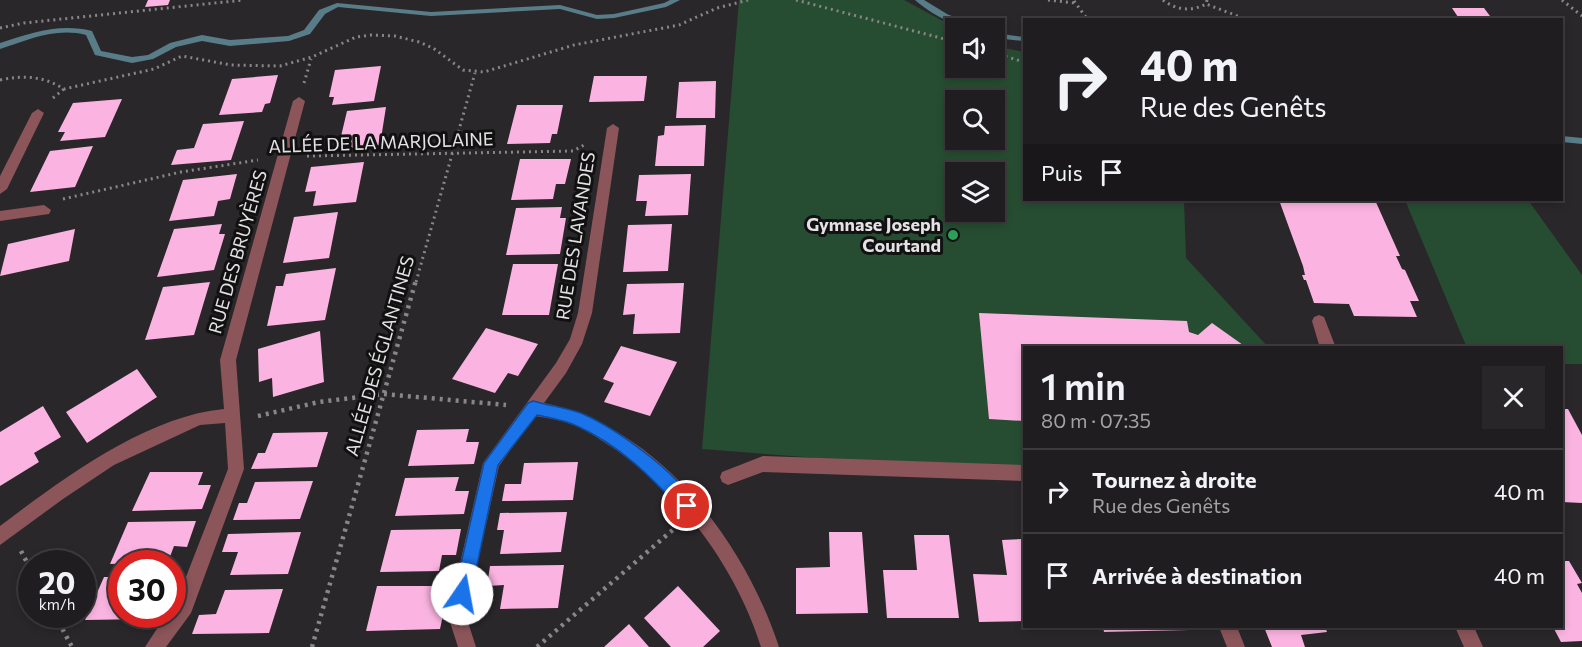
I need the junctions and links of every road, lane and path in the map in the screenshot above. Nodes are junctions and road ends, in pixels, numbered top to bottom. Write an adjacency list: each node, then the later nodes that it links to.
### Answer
1 (244, 0): 12 (path)
2 (748, 0): 17 (path)
3 (796, 0): 13 (path)
4 (1048, 0): 7 (path)
5 (1163, 0): 8 (path)
6 (1562, 0): 9 (path)
7 (1074, 1): 10 (path)
8 (1207, 2): 11 (path)
9 (1582, 16)
10 (1087, 18)
11 (1243, 18)
12 (0, 28)
13 (945, 39)
14 (1005, 56): 16 (path)
15 (311, 58): 17 (path); 18 (path); 19 (path)
16 (1023, 62)
17 (476, 73): 22 (path, ALLÉE DES ÉGLANTINES)
18 (0, 80)
19 (299, 101): 23 (street, RUE DES BRUYÈRES)
20 (38, 113): 24 (street)
21 (613, 129): 22 (path, ALLÉE DE LA MARJOLAINE); 30 (street, RUE DES LAVANDES)
22 (453, 153): 23 (path, ALLÉE DE LA MARJOLAINE); 29 (path, ALLÉE DES ÉGLANTINES)
23 (286, 156): 25 (path, ALLÉE DE LA MARJOLAINE); 31 (street, RUE DES BRUYÈRES)
24 (0, 189)
25 (44, 210): 26 (street)
26 (0, 216)
27 (1319, 321): 28 (street)
28 (1327, 346)
29 (384, 394): 30 (path); 31 (path); 41 (path, ALLÉE DES ÉGLANTINES)
30 (533, 408): 34 (street); 42 (street, RUE DES LAVANDES)
31 (233, 415): 35 (street); 40 (street, RUE DES BRUYÈRES)
32 (1023, 472): 33 (street)
33 (728, 477)
34 (693, 512): 43 (path); 44 (street)
35 (0, 537)
36 (62, 628): 39 (path)
37 (1228, 628): 45 (street)
38 (1464, 628): 46 (street)
39 (72, 647)
40 (154, 647)
41 (312, 647)
42 (467, 647)
43 (537, 647)
44 (770, 647)
45 (1236, 647)
46 (1474, 647)

